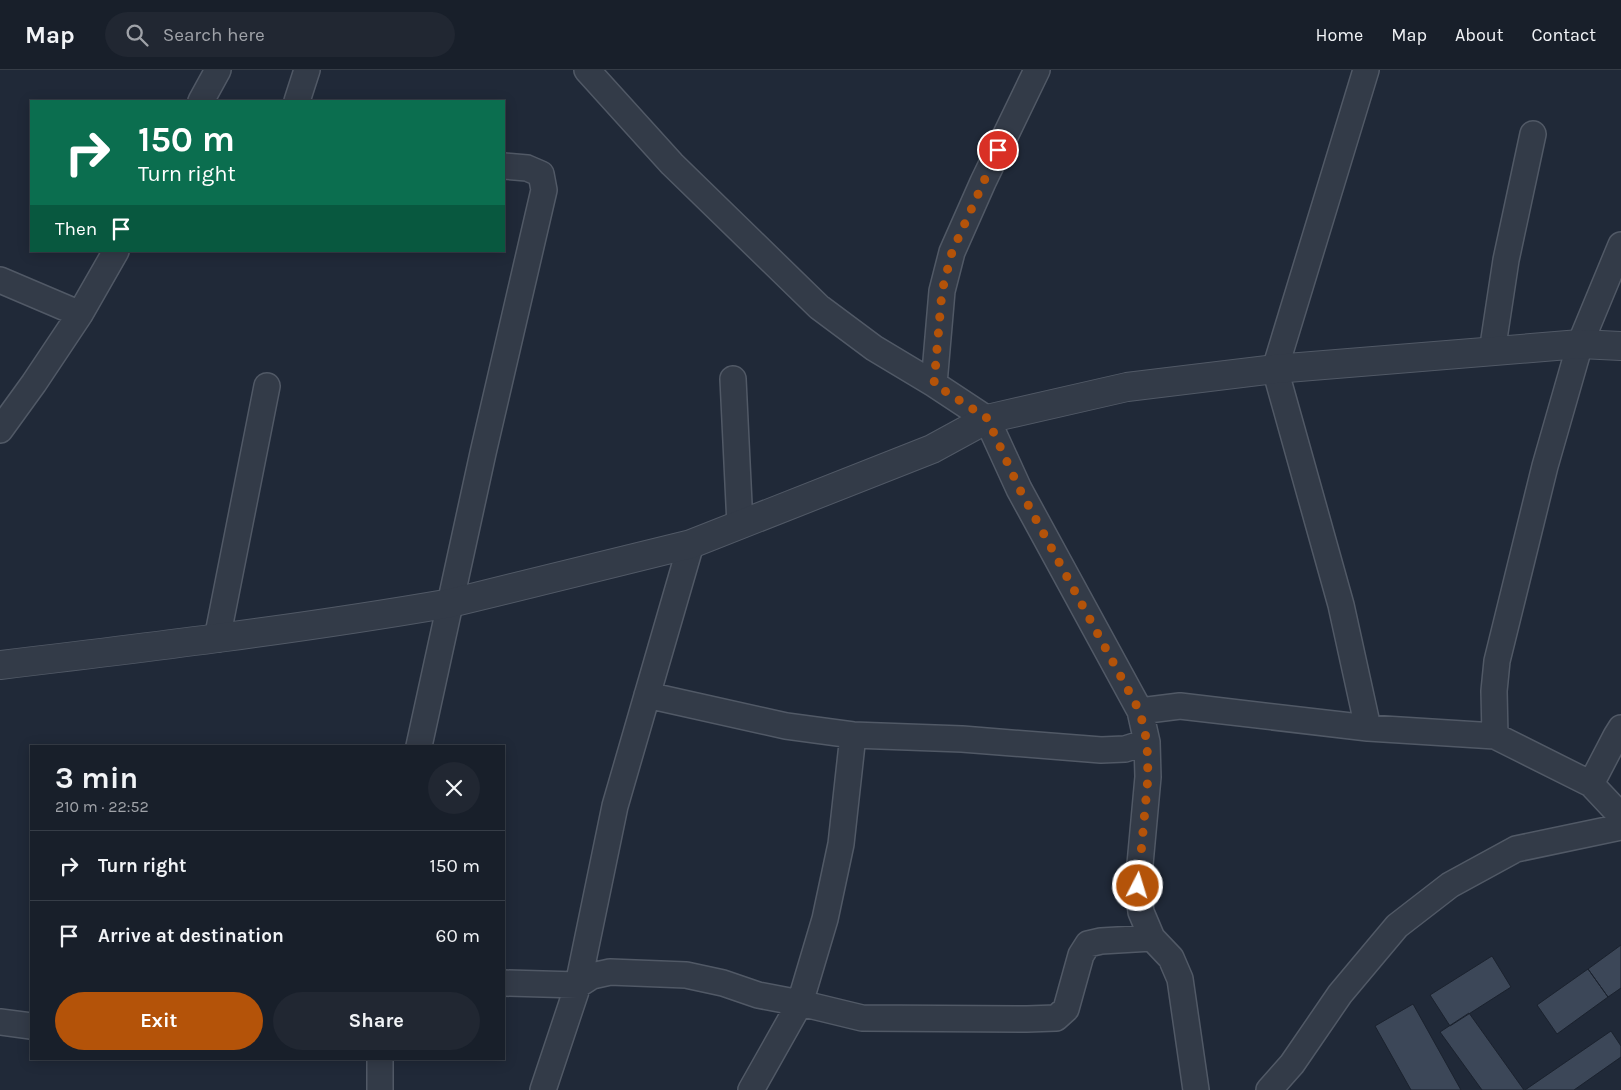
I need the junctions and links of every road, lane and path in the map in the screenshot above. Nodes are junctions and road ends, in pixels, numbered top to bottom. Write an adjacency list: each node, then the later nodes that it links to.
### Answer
1 (218, 70): 6 (street)
2 (307, 70): 7 (street)
3 (587, 70): 19 (street)
4 (1037, 70): 19 (street)
5 (1366, 70): 17 (street)
6 (202, 100)
7 (297, 100)
8 (1533, 134): 16 (street)
9 (505, 166): 25 (street)
10 (1621, 245): 14 (street)
11 (115, 252): 13 (street)
12 (0, 280): 13 (street)
13 (80, 314): 22 (street)
14 (1580, 344): 15 (street); 16 (street); 33 (street)
15 (1621, 346)
16 (1492, 352): 17 (street)
17 (1275, 369): 21 (street); 30 (street)
18 (733, 379): 23 (street)
19 (934, 384): 21 (street)
20 (267, 386): 26 (street)
21 (987, 418): 23 (street); 29 (street)
22 (0, 430)
23 (740, 525): 24 (street)
24 (691, 544): 25 (street); 28 (street)
25 (451, 603): 26 (street); 35 (street)
26 (217, 639): 27 (street)
27 (0, 665)
28 (647, 695): 32 (street); 41 (street)
29 (1140, 712): 30 (street); 34 (street)
30 (1368, 728): 33 (street)
31 (1621, 728): 36 (street)
32 (852, 735): 34 (street); 42 (street)
33 (1495, 736): 36 (street)
34 (1147, 742): 39 (street)
35 (419, 745)
36 (1591, 784): 37 (street)
37 (1621, 816)
38 (1621, 827): 50 (street)
39 (1152, 938): 42 (street); 49 (street)
40 (505, 983): 41 (street)
41 (578, 985): 42 (street); 47 (street)
42 (800, 1003): 48 (street)
43 (0, 1022): 44 (street)
44 (30, 1026)
45 (380, 1060): 46 (street)
46 (380, 1090)
47 (543, 1090)
48 (750, 1090)
49 (1196, 1090)
50 (1270, 1090)

